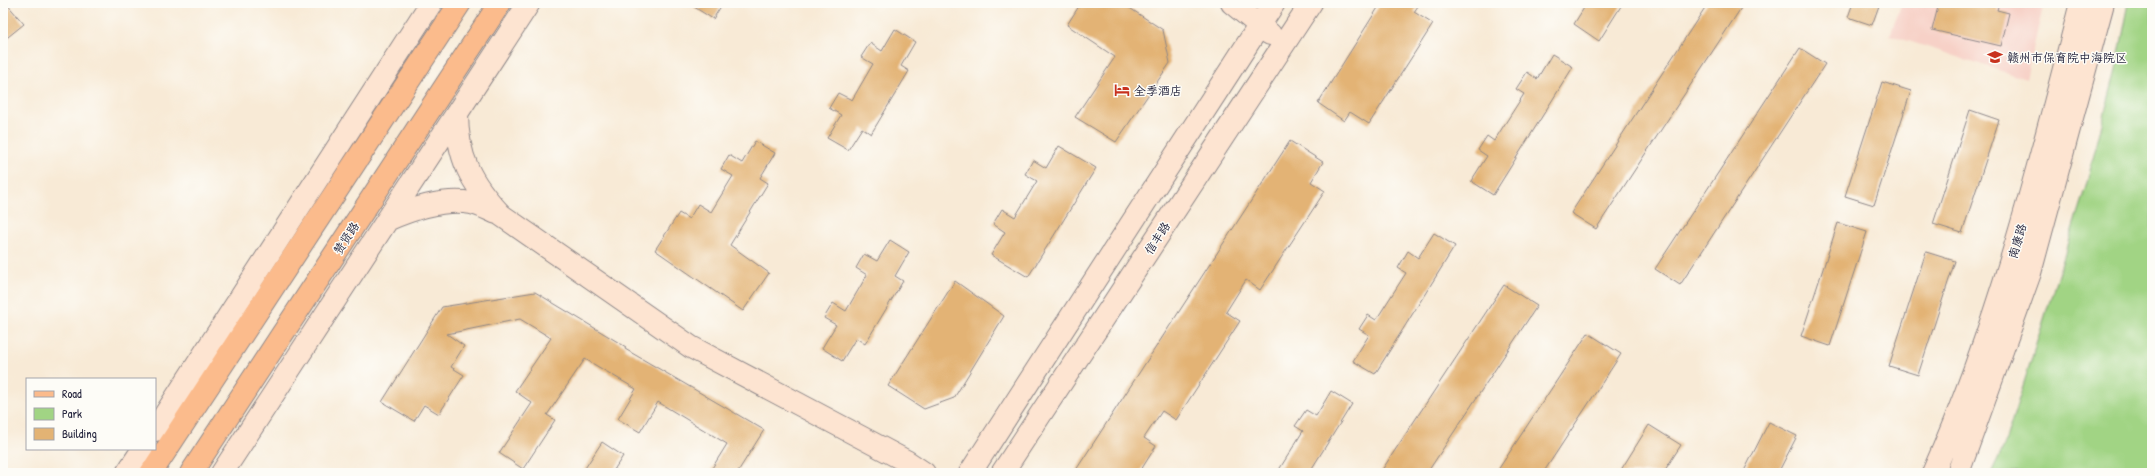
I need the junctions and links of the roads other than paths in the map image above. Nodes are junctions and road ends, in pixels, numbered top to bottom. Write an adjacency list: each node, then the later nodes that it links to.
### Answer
1 (431, 3): 15 (main road)
2 (460, 3): 18 (main road)
3 (500, 3): 19 (main road, 赞贤路)
4 (529, 3): 12 (main road)
5 (1232, 3): 10 (main road)
6 (1274, 3): 10 (main road)
7 (1310, 3): 11 (main road, 信丰路)
8 (2081, 3): 24 (main road, 南康路)
9 (2103, 3): 25 (main road, 南康路)
10 (1259, 26): 11 (main road); 22 (main road)
11 (1284, 45): 23 (main road, 信丰路)
12 (457, 113): 13 (main road); 14 (main road)
13 (501, 215): 14 (main road); 21 (main road)
14 (387, 220): 20 (main road)
15 (156, 428)
16 (142, 450): 17 (main road)
17 (127, 473)
18 (151, 473)
19 (191, 473)
20 (222, 473)
21 (924, 473)
22 (970, 473)
23 (1002, 473)
24 (1933, 473)
25 (1958, 473)

